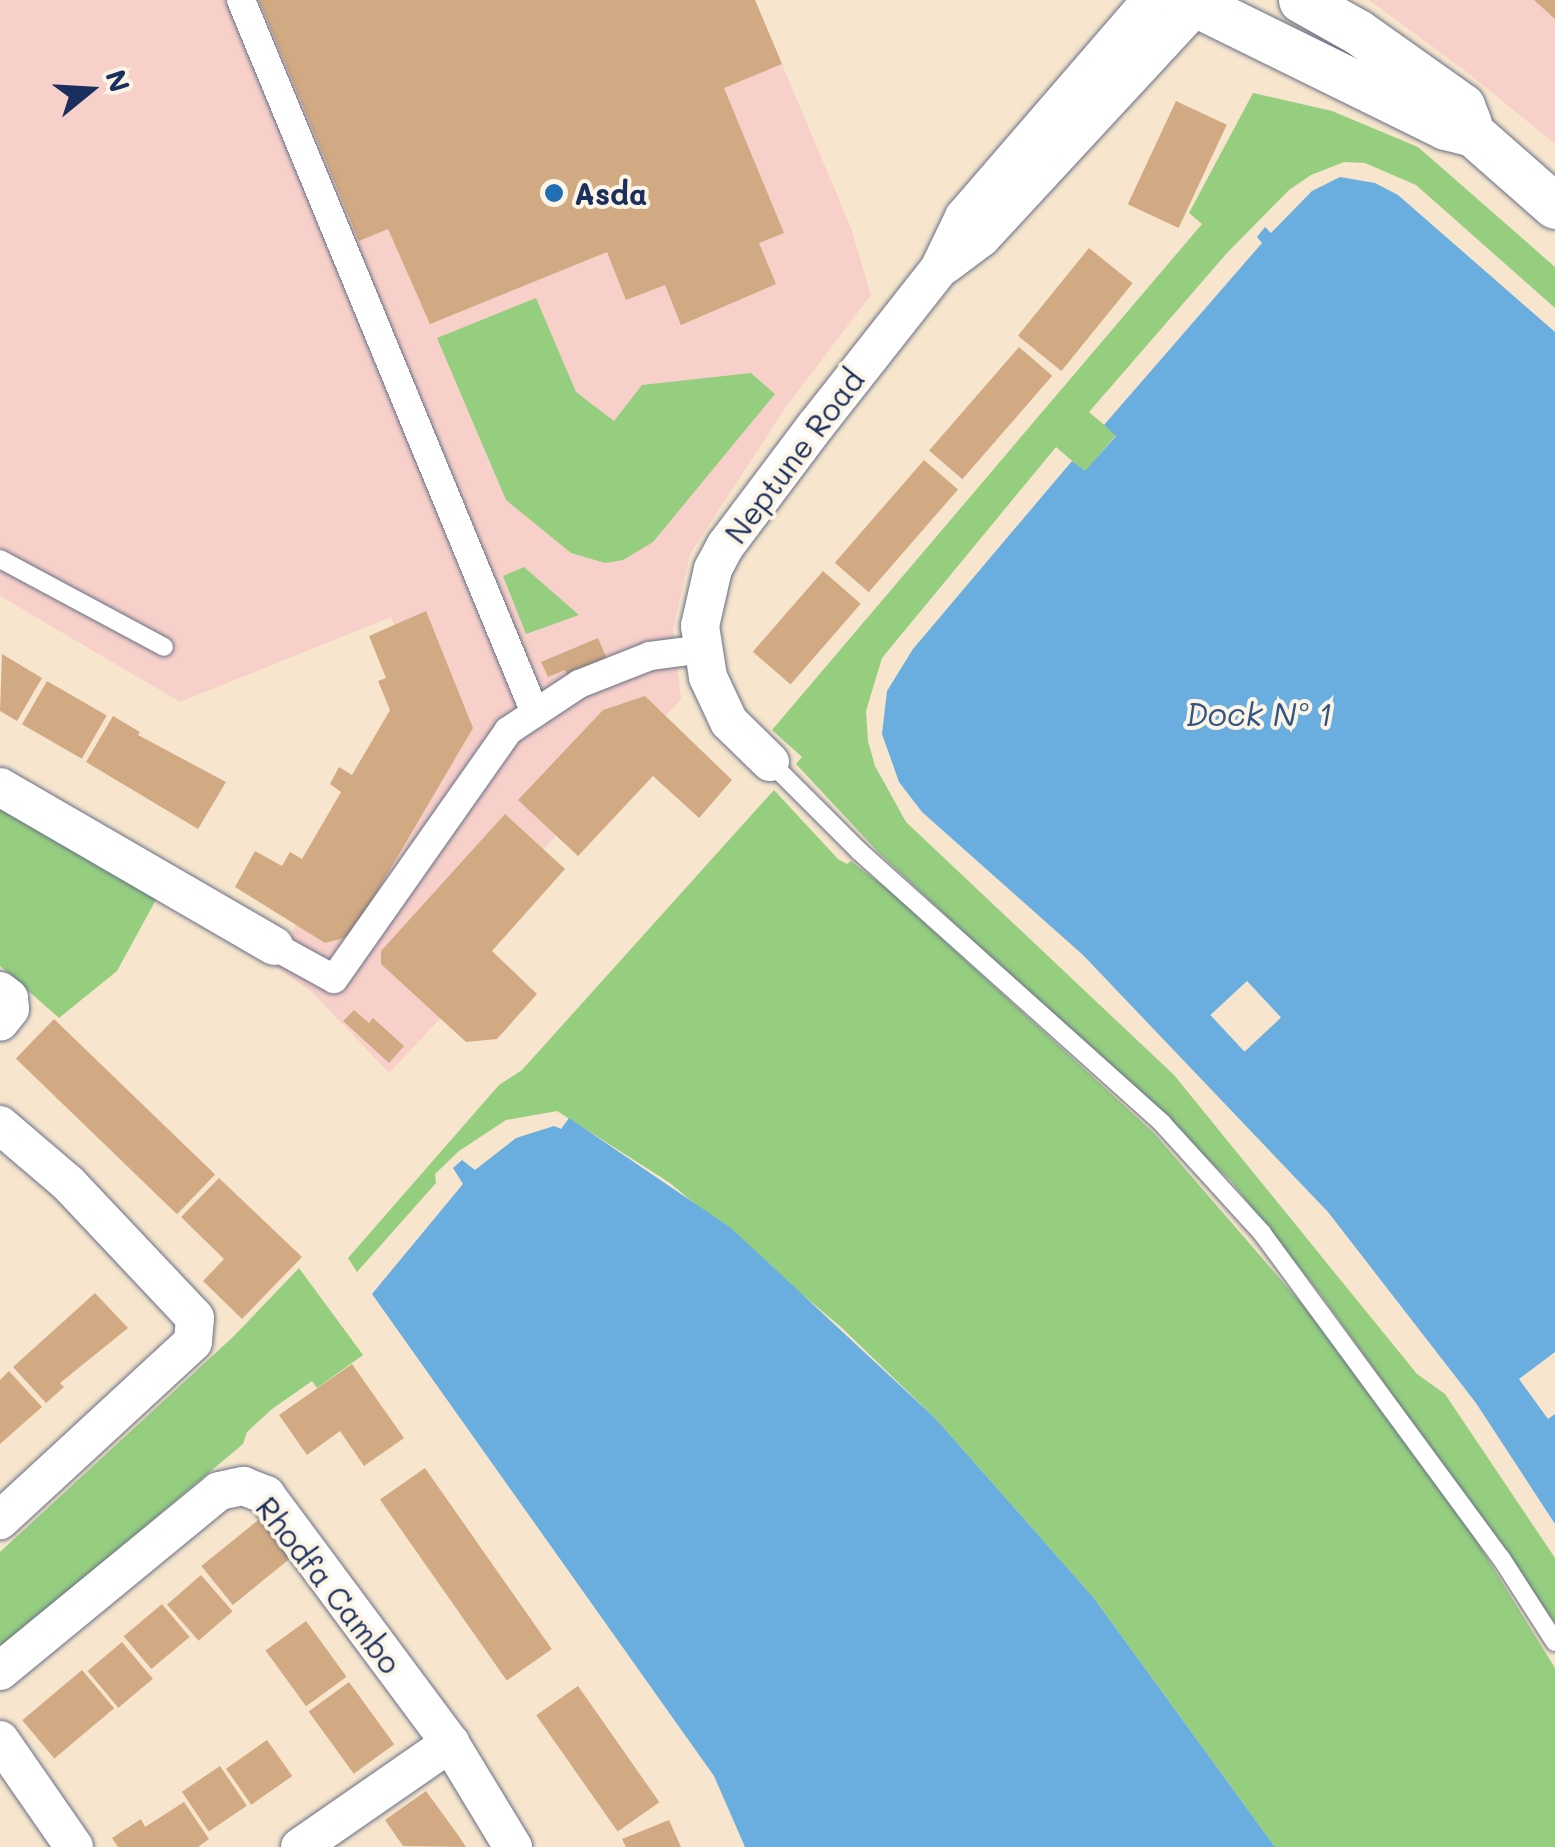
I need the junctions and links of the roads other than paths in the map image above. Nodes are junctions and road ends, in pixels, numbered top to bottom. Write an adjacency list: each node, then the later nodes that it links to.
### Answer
1 (241, 0): 11 (street)
2 (1150, 0): 7 (street, Neptune Road)
3 (1302, 0): 5 (street)
4 (1200, 1): 5 (street); 7 (street, Neptune Road)
5 (1473, 134): 6 (street)
6 (1555, 206)
7 (939, 269): 10 (street, Neptune Road)
8 (0, 559): 9 (lane)
9 (164, 647)
10 (703, 650): 11 (street); 12 (street, Neptune Road)
11 (535, 713): 14 (street)
12 (770, 762): 19 (lane)
13 (0, 787): 14 (street)
14 (274, 946)
15 (0, 991): 16 (street)
16 (0, 1022)
17 (0, 1125): 18 (street)
18 (0, 1520)
19 (1555, 1642)
20 (0, 1671): 22 (street, Rhodfa Cambo)
21 (0, 1740): 23 (street)
22 (450, 1743): 24 (street); 25 (street, Rhodfa Cambo)
23 (74, 1847)
24 (300, 1847)
25 (513, 1847)

